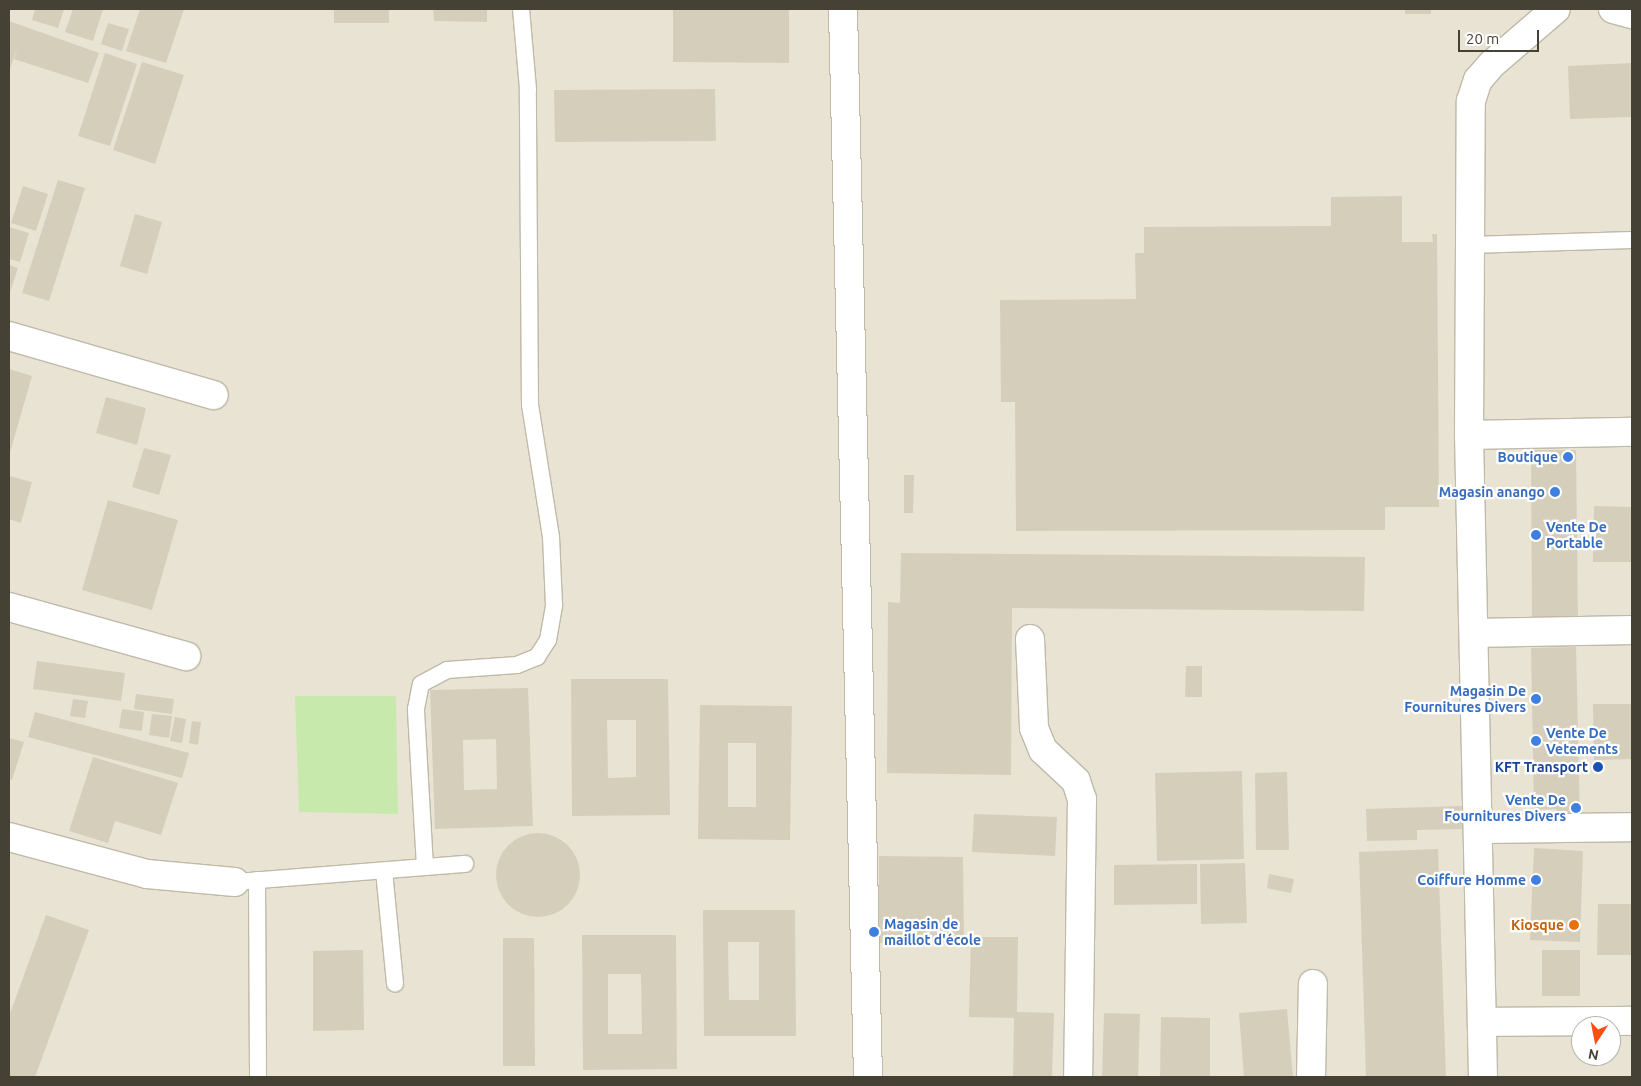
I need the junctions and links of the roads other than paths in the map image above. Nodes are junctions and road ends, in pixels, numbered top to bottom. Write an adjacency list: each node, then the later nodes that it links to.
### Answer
1 (521, 9): 21 (lane)
2 (843, 9): 29 (street)
3 (1556, 9): 7 (street)
4 (1613, 9): 5 (street)
5 (1632, 14)
6 (1632, 240): 7 (lane)
7 (1470, 245): 11 (street)
8 (9, 336): 9 (street)
9 (214, 395)
10 (1632, 432): 11 (street)
11 (1469, 435): 14 (street)
12 (9, 606): 16 (street)
13 (1632, 630): 14 (street)
14 (1474, 633): 18 (street)
15 (1030, 639): 30 (street)
16 (186, 656)
17 (1632, 827): 18 (street)
18 (1478, 829): 27 (street)
19 (9, 837): 23 (street)
20 (466, 864): 21 (lane)
21 (425, 867): 22 (lane)
22 (384, 871): 23 (lane); 24 (lane)
23 (246, 881): 28 (lane)
24 (395, 983)
25 (1313, 984): 31 (street)
26 (1632, 1021): 27 (street)
27 (1484, 1022): 32 (street)
28 (258, 1077)
29 (868, 1077)
30 (1078, 1077)
31 (1311, 1077)
32 (1483, 1077)

